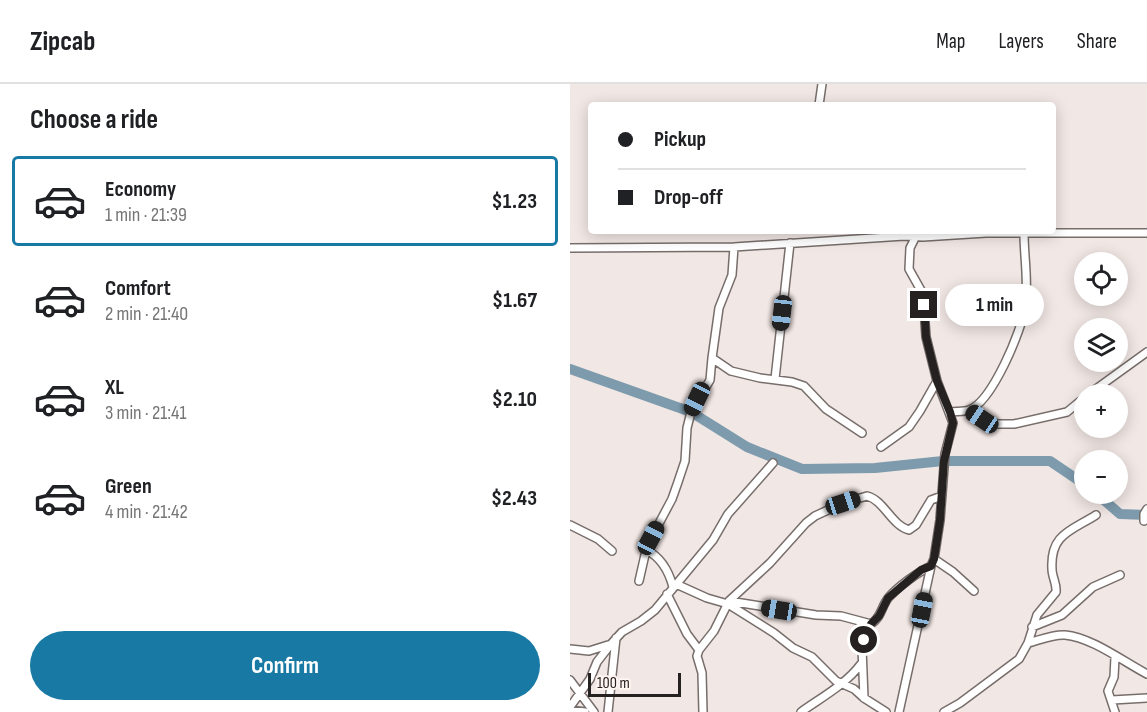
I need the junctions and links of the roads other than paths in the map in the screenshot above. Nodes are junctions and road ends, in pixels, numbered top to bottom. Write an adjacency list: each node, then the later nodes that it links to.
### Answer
1 (822, 84): 2 (street)
2 (819, 102)
3 (1056, 233): 4 (street)
4 (1147, 233)
5 (901, 234): 8 (street); 9 (street)
6 (988, 234): 8 (street)
7 (1024, 234): 18 (street)
8 (916, 236): 15 (street)
9 (790, 243): 10 (street); 14 (street)
10 (734, 247): 11 (street); 13 (street)
11 (570, 248)
12 (1147, 352): 16 (street)
13 (712, 358): 14 (street); 26 (street)
14 (775, 379): 20 (street)
15 (937, 381): 19 (street); 21 (street)
16 (1103, 384)
17 (1074, 406): 18 (street)
18 (969, 410): 19 (street)
19 (950, 412): 23 (street)
20 (862, 433)
21 (881, 447)
22 (774, 463): 31 (street)
23 (942, 496): 28 (street); 34 (street)
24 (1096, 515): 36 (street)
25 (570, 525): 27 (street)
26 (646, 550): 30 (street); 31 (street)
27 (612, 551)
28 (933, 562): 32 (street); 35 (street); 58 (street)
29 (1120, 575): 36 (street)
30 (639, 581)
31 (674, 585): 33 (street); 34 (street)
32 (974, 591)
33 (667, 594): 37 (street); 41 (street)
34 (728, 603): 35 (street); 41 (street); 46 (street)
35 (871, 624): 43 (street)
36 (1032, 627): 39 (street)
37 (616, 638): 38 (street); 54 (street)
38 (610, 644): 40 (street); 47 (street)
39 (1028, 644): 42 (street); 59 (street)
40 (570, 649)
41 (699, 650): 55 (street)
42 (1114, 657): 44 (street); 50 (street)
43 (861, 664): 46 (street); 48 (street)
44 (1147, 674)
45 (570, 680): 47 (street)
46 (841, 685): 48 (street); 56 (street)
47 (579, 695): 51 (street); 53 (street)
48 (864, 698): 57 (street)
49 (1147, 698): 50 (street)
50 (1112, 700): 60 (street)
51 (570, 709): 52 (street)
52 (585, 712)
53 (594, 712)
54 (608, 712)
55 (703, 712)
56 (801, 712)
57 (886, 712)
58 (899, 712)
59 (944, 712)
60 (1115, 712)

